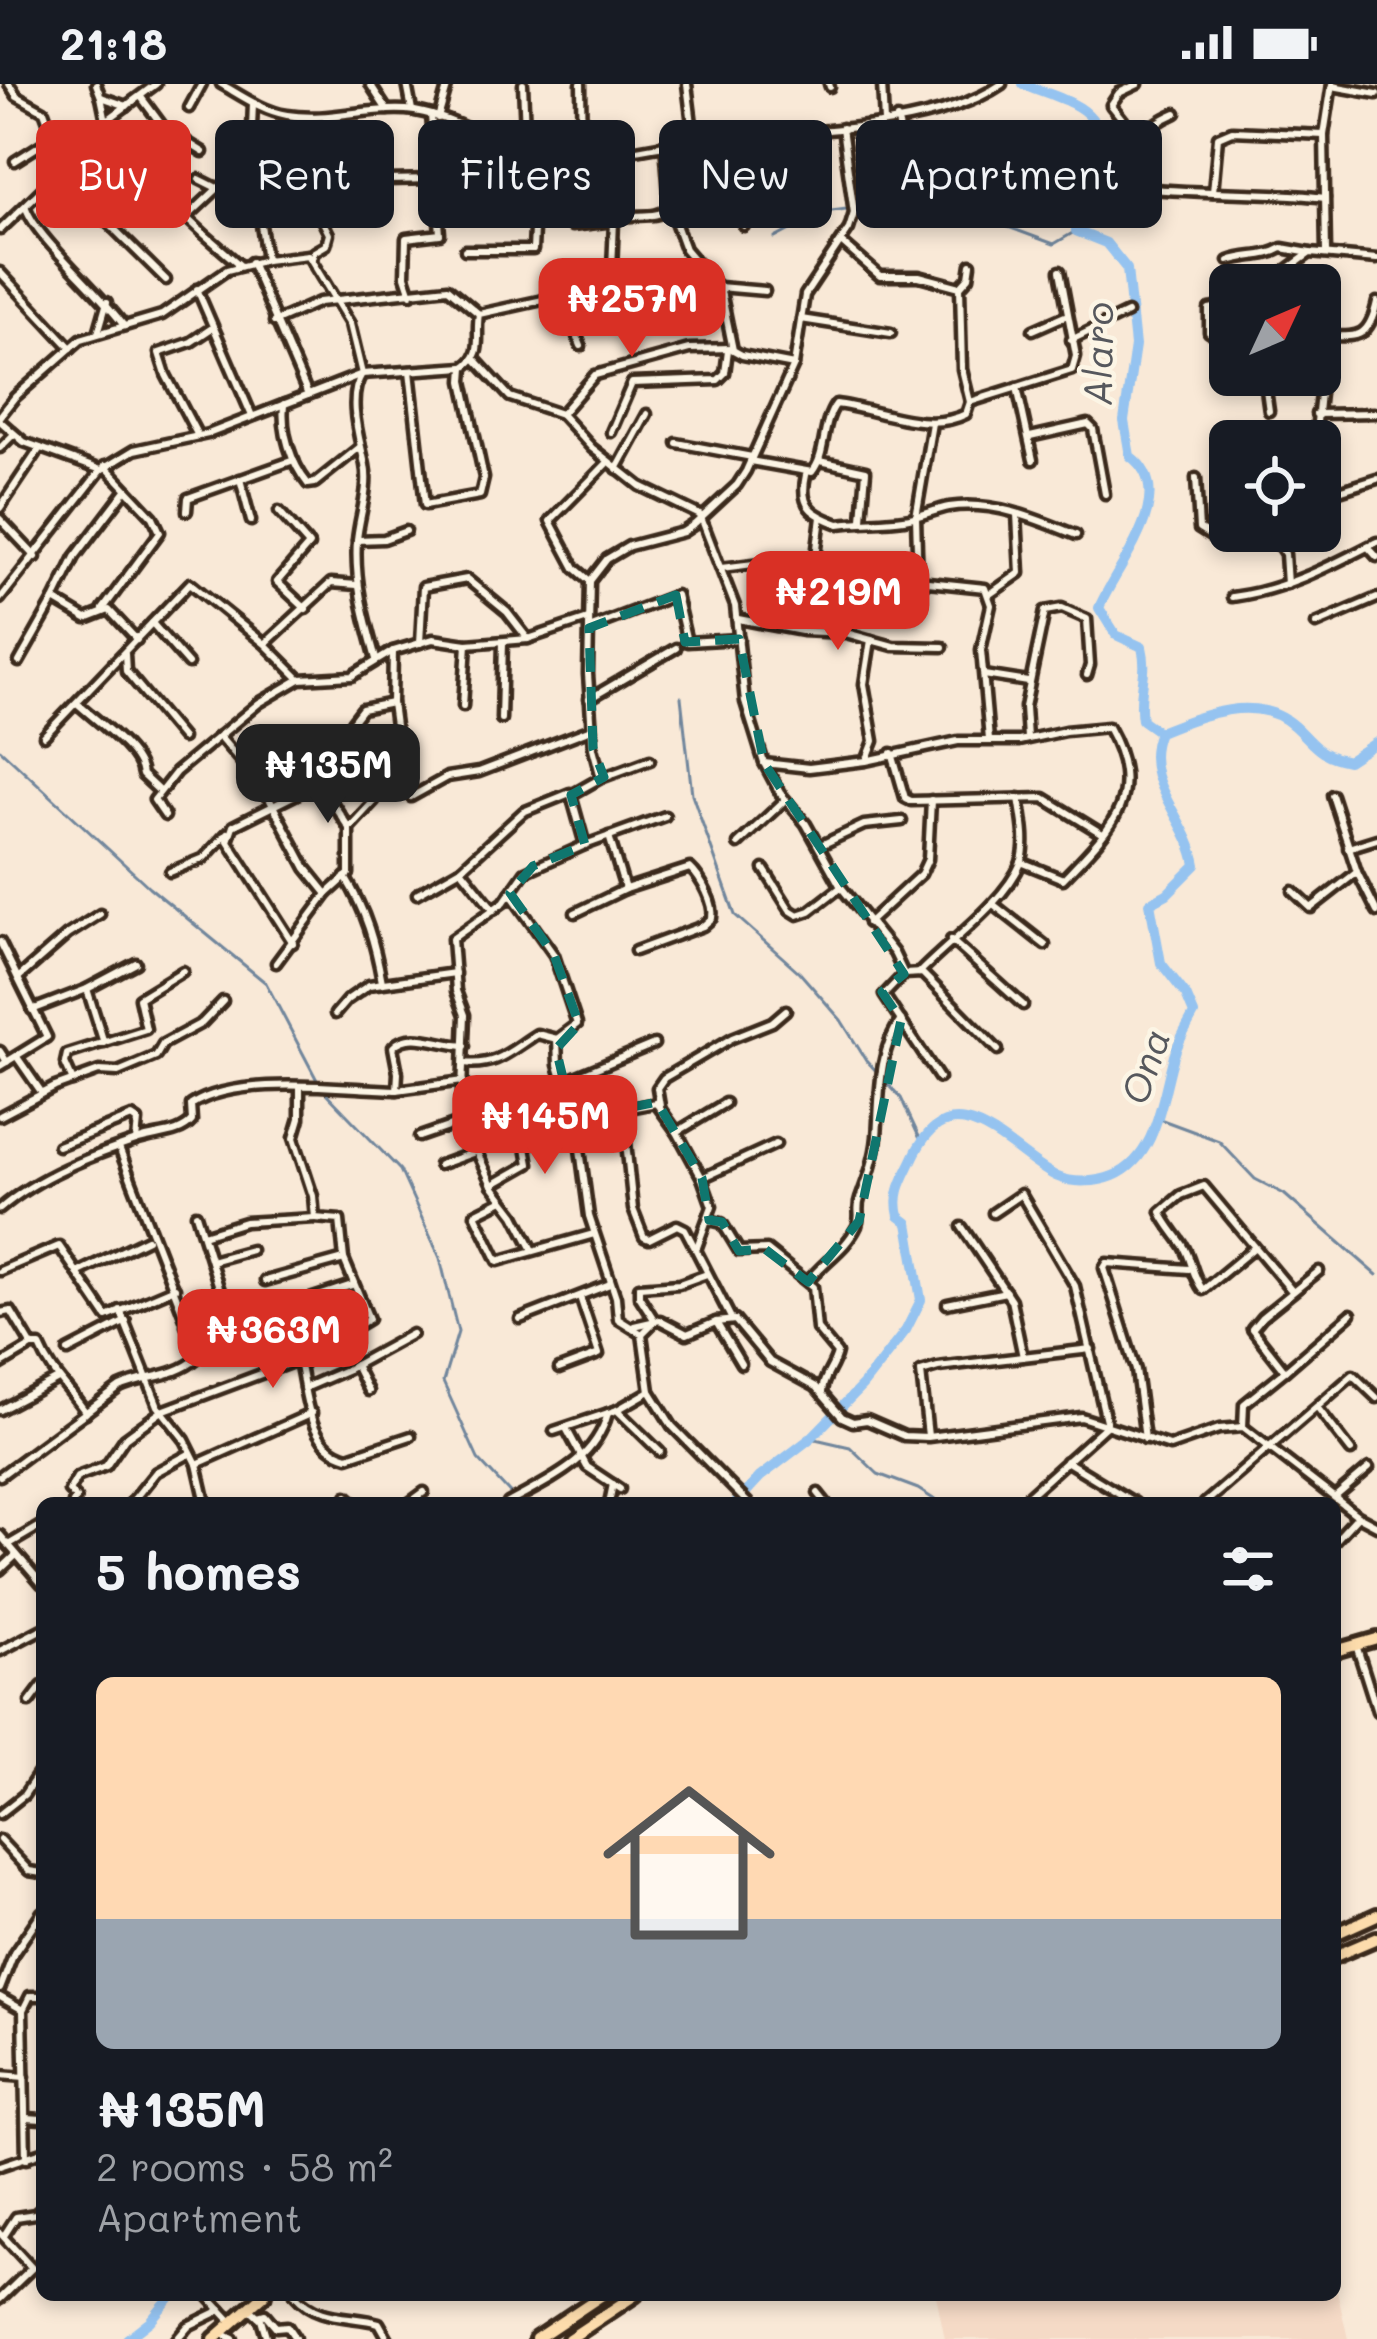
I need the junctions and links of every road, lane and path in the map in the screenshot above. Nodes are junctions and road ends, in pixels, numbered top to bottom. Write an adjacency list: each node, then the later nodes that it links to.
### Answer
1 (9, 84): 29 (street)
2 (96, 84): 20 (street)
3 (156, 84): 19 (street)
4 (202, 84): 23 (street)
5 (221, 84): 21 (street)
6 (370, 84): 24 (street)
7 (407, 84): 25 (street)
8 (448, 84): 27 (street)
9 (523, 84): 10 (street); 35 (street)
10 (533, 84)
11 (581, 84): 36 (street)
12 (687, 84): 37 (street)
13 (883, 84): 14 (street); 38 (street)
14 (893, 84)
15 (1002, 84): 28 (street)
16 (1138, 84): 40 (street)
17 (1332, 85): 18 (street); 45 (street)
18 (1377, 94)
19 (141, 97): 22 (street); 47 (street)
20 (101, 98): 22 (street); 30 (street)
21 (253, 103): 24 (street); 32 (street)
22 (127, 106): 31 (street)
23 (189, 109)
24 (387, 110): 25 (street)
25 (412, 110): 27 (street)
26 (1176, 113): 41 (street)
27 (435, 116): 33 (street); 34 (street)
28 (897, 119): 39 (street)
29 (47, 120)
30 (106, 120)
31 (107, 120)
32 (250, 120)
33 (435, 120)
34 (445, 120)
35 (525, 120)
36 (581, 120)
37 (691, 120)
38 (884, 120)
39 (893, 120)
40 (1124, 120)
41 (1162, 120)
42 (856, 126): 43 (street)
43 (842, 128): 44 (street); 67 (street)
44 (832, 130)
45 (1324, 135): 54 (street); 56 (street)
46 (36, 148): 48 (street)
47 (202, 152)
48 (15, 161)
49 (199, 178): 51 (street)
50 (418, 179): 71 (street)
51 (215, 187)
52 (215, 190): 58 (street)
53 (1162, 191): 54 (street)
54 (1214, 192): 56 (street)
55 (36, 197): 57 (street)
56 (1325, 198): 70 (street)
57 (26, 208): 66 (street); 89 (street)
58 (191, 213)
59 (191, 222): 78 (street)
60 (114, 228): 81 (street)
61 (262, 228): 72 (street)
62 (440, 228): 86 (street)
63 (534, 228): 68 (street)
64 (614, 228): 87 (street)
65 (678, 228): 83 (street)
66 (0, 230)
67 (841, 242): 82 (street); 94 (street)
68 (465, 250)
69 (1310, 253): 70 (street); 75 (street); 77 (street)
70 (1326, 254): 73 (street)
71 (313, 256): 72 (street); 88 (street)
72 (266, 260): 74 (street)
73 (1377, 260)
74 (251, 262): 78 (street); 95 (street)
75 (1229, 262)
76 (971, 264): 82 (street)
77 (1295, 264)
78 (242, 266): 84 (street)
79 (1060, 271): 93 (street)
80 (0, 272): 104 (street)
81 (166, 280)
82 (960, 286): 115 (street)
83 (718, 287): 85 (street); 105 (street)
84 (196, 288): 96 (street); 97 (street)
85 (764, 291)
86 (411, 294): 88 (street); 91 (street)
87 (561, 296): 91 (street); 103 (street)
88 (334, 300): 95 (street); 110 (street)
89 (107, 302): 96 (street); 100 (street)
90 (1377, 302): 101 (street)
91 (479, 314): 106 (street)
92 (1127, 314): 102 (street)
93 (1065, 316): 98 (street); 102 (street)
94 (801, 319): 99 (street); 107 (street)
95 (274, 322): 112 (street)
96 (124, 326): 100 (street)
97 (212, 328): 122 (street); 128 (street)
98 (1033, 330)
99 (891, 333)
100 (97, 334): 104 (street)
101 (1341, 337)
102 (1072, 340): 111 (street)
103 (581, 346)
104 (71, 347): 123 (street)
105 (730, 349): 107 (street); 121 (street); 126 (street)
106 (476, 360): 108 (street); 121 (street)
107 (794, 365): 134 (street)
108 (464, 368): 109 (street); 109 (street)
109 (410, 370): 110 (street)
110 (362, 374): 112 (street); 131 (street)
111 (1018, 387): 115 (street); 129 (street)
112 (308, 395): 116 (street)
113 (1267, 396): 117 (street)
114 (1318, 396): 120 (street)
115 (970, 402): 125 (street)
116 (284, 404): 122 (street); 135 (street)
117 (1269, 411)
118 (1377, 413): 120 (street)
119 (647, 414): 140 (street)
120 (1316, 414): 124 (street)
121 (561, 415): 138 (street)
122 (252, 416): 128 (street)
123 (0, 419): 127 (street)
124 (1316, 420)
125 (932, 424): 137 (street); 154 (street)
126 (611, 432)
127 (14, 434): 132 (street); 133 (street)
128 (198, 436): 139 (street)
129 (1030, 437): 136 (street); 147 (street)
130 (677, 443): 134 (street)
131 (360, 447): 135 (street); 161 (street)
132 (0, 448)
133 (40, 448): 139 (street); 148 (street)
134 (751, 459): 141 (street); 152 (street)
135 (294, 460): 144 (street)
136 (1033, 460)
137 (820, 461): 141 (street); 156 (street)
138 (608, 462): 140 (street); 170 (street)
139 (103, 468): 145 (street); 164 (street)
140 (617, 469): 152 (street)
141 (806, 474): 153 (street)
142 (1196, 478): 160 (street)
143 (1377, 478): 146 (street)
144 (240, 479): 150 (street); 157 (street)
145 (125, 490): 178 (street); 180 (street)
146 (1341, 490)
147 (1105, 494)
148 (0, 508)
149 (279, 511): 179 (street)
150 (187, 512)
151 (1016, 514): 154 (street); 159 (street); 174 (street)
152 (700, 515): 168 (street); 170 (street)
153 (821, 517): 156 (street); 167 (street)
154 (916, 517): 156 (street); 171 (street)
155 (0, 519): 164 (street)
156 (862, 519)
157 (251, 521)
158 (406, 531): 161 (street)
159 (1076, 535)
160 (1209, 538)
161 (357, 540): 173 (street)
162 (1373, 544): 165 (street); 172 (street)
163 (1284, 552): 172 (street)
164 (36, 557): 176 (street)
165 (1377, 557)
166 (762, 563): 168 (street)
167 (815, 564)
168 (721, 568): 181 (street)
169 (839, 577): 171 (street)
170 (590, 581): 183 (street)
171 (918, 583): 174 (street)
172 (1287, 584): 175 (street)
173 (358, 585): 179 (street); 197 (street)
174 (990, 593): 200 (street)
175 (1232, 597)
176 (0, 598)
177 (1377, 598): 184 (street)
178 (54, 600): 180 (street); 198 (street)
179 (306, 609): 191 (street)
180 (102, 610): 187 (street)
181 (738, 619): 186 (street); 188 (street)
182 (152, 623): 187 (street); 191 (street); 199 (street)
183 (589, 623): 185 (street); 186 (street); 204 (street)
184 (1316, 625)
185 (528, 639): 189 (street); 190 (street)
186 (739, 639): 219 (street)
187 (138, 640): 196 (street)
188 (871, 640): 193 (street); 218 (street)
189 (502, 642): 192 (street); 208 (street)
190 (420, 643): 192 (street); 195 (street)
191 (265, 644): 202 (street)
192 (467, 644): 207 (street)
193 (943, 647)
194 (676, 648): 204 (street)
195 (393, 650): 197 (street); 206 (street)
196 (125, 654): 205 (street); 212 (street)
197 (376, 659): 202 (street)
198 (19, 662)
199 (188, 664)
200 (984, 675): 203 (street); 214 (street)
201 (1087, 675): 203 (street)
202 (300, 680): 211 (street)
203 (1029, 682): 213 (street)
204 (590, 699): 209 (street)
205 (77, 703): 210 (street); 223 (street)
206 (392, 704): 216 (street); 220 (street)
207 (463, 706)
208 (501, 719)
209 (591, 729): 221 (street); 226 (street)
210 (44, 736)
211 (220, 736): 223 (street); 230 (street)
212 (182, 738)
213 (1027, 738): 214 (street); 236 (street)
214 (989, 740): 215 (street)
215 (892, 753): 218 (street); 229 (street)
216 (358, 755): 222 (street); 235 (street)
217 (650, 760): 221 (street)
218 (866, 761): 219 (street)
219 (764, 764): 228 (street)
220 (401, 771)
221 (602, 778): 224 (street)
222 (317, 780): 230 (street); 235 (street)
223 (159, 790): 231 (street)
224 (573, 792): 240 (street); 244 (street)
225 (1331, 795): 242 (street)
226 (411, 797)
227 (1019, 798): 229 (street); 236 (street); 243 (street)
228 (785, 800): 239 (street); 241 (street)
229 (931, 800): 260 (street)
230 (273, 804): 234 (street); 253 (street)
231 (165, 816)
232 (665, 816): 237 (street)
233 (902, 821): 241 (street)
234 (233, 826): 246 (street); 263 (street)
235 (349, 828): 248 (street)
236 (1102, 833): 243 (street)
237 (609, 836): 240 (street); 250 (street)
238 (1377, 838): 242 (street)
239 (738, 844)
240 (585, 845): 252 (street)
241 (819, 846): 249 (street)
242 (1348, 848): 247 (street)
243 (1022, 862): 255 (street)
244 (460, 868): 254 (street); 256 (street)
245 (764, 869): 249 (street)
246 (170, 872)
247 (1357, 872): 251 (street); 257 (street)
248 (345, 877): 253 (street); 273 (street)
249 (841, 887): 260 (street)
250 (625, 889): 258 (street); 265 (street)
251 (1293, 891)
252 (510, 893): 256 (street); 281 (street)
253 (327, 894): 263 (street)
254 (417, 894)
255 (993, 904): 261 (street); 264 (street)
256 (494, 910): 269 (street)
257 (1377, 912)
258 (575, 913)
259 (100, 914): 272 (street)
260 (868, 923): 271 (street)
261 (951, 940): 270 (street); 276 (street)
262 (0, 942): 272 (street)
263 (293, 943): 267 (street)
264 (1045, 945)
265 (634, 951)
266 (136, 963): 274 (street)
267 (277, 963)
268 (183, 970): 282 (street)
269 (455, 973): 273 (street); 284 (street)
270 (919, 973): 271 (street); 285 (street)
271 (904, 974): 280 (street)
272 (18, 978): 277 (street)
273 (382, 982): 279 (street)
274 (87, 989): 277 (street); 282 (street)
275 (223, 1001): 291 (street)
276 (1023, 1005)
277 (32, 1010): 287 (street)
278 (786, 1010): 298 (street)
279 (334, 1014)
280 (901, 1021): 290 (street); 335 (street)
281 (556, 1039): 288 (street); 293 (street)
282 (104, 1043): 291 (street)
283 (654, 1044): 293 (street)
284 (465, 1046): 288 (street); 295 (street)
285 (998, 1050)
286 (0, 1051): 289 (street)
287 (17, 1057): 289 (street); 296 (street)
288 (464, 1063): 292 (street)
289 (3, 1064)
290 (939, 1078)
291 (73, 1081): 296 (street)
292 (463, 1081): 295 (street); 301 (street)
293 (563, 1082): 300 (street); 312 (street)
294 (300, 1088): 295 (street); 304 (street); 317 (street)
295 (397, 1090)
296 (41, 1093): 299 (street)
297 (725, 1103): 302 (street)
298 (660, 1106): 300 (street); 302 (street)
299 (0, 1116)
300 (573, 1119): 321 (street)
301 (468, 1120): 303 (street); 309 (street)
302 (677, 1132): 311 (street)
303 (419, 1137)
304 (136, 1141): 307 (street); 308 (street)
305 (626, 1142): 326 (street)
306 (776, 1144): 311 (street)
307 (58, 1146)
308 (119, 1148): 314 (street); 338 (street)
309 (475, 1152): 310 (street); 312 (street)
310 (439, 1165)
311 (702, 1178): 318 (street)
312 (491, 1185): 313 (street)
313 (503, 1200): 325 (street); 325 (street)
314 (0, 1209)
315 (993, 1213): 358 (street)
316 (196, 1214): 320 (street)
317 (315, 1218): 320 (street); 327 (street)
318 (709, 1220): 326 (street); 335 (street)
319 (962, 1227): 340 (street)
320 (203, 1234): 328 (street)
321 (594, 1234): 325 (street); 337 (street)
322 (147, 1240): 332 (street)
323 (1255, 1247): 329 (street); 329 (street); 339 (street)
324 (251, 1250): 328 (street)
325 (533, 1250)
326 (696, 1250): 333 (street)
327 (344, 1259): 334 (street); 336 (street)
328 (211, 1262): 347 (street)
329 (1189, 1269): 386 (street)
330 (0, 1271): 332 (street)
331 (1319, 1271): 339 (street)
332 (77, 1273): 343 (street)
333 (707, 1274): 348 (street); 351 (street)
334 (265, 1281)
335 (808, 1282): 372 (street)
336 (354, 1284): 344 (street); 361 (street)
337 (610, 1284): 341 (street); 354 (street)
338 (175, 1288): 343 (street); 353 (street)
339 (1292, 1291): 366 (street)
340 (1006, 1292): 342 (street); 360 (street)
341 (580, 1297): 349 (street); 365 (street)
342 (947, 1304)
343 (120, 1310): 350 (street)
344 (276, 1310): 347 (street); 361 (street)
345 (0, 1312): 357 (street)
346 (1352, 1314): 366 (street)
347 (228, 1316): 353 (street)
348 (730, 1318): 352 (street); 372 (street)
349 (520, 1319)
350 (126, 1322): 359 (street); 367 (street)
351 (655, 1322): 352 (street); 354 (street); 356 (street)
352 (716, 1322): 362 (street)
353 (187, 1325): 367 (street)
354 (634, 1327): 356 (street)
355 (412, 1334): 364 (street)
356 (642, 1334): 371 (street)
357 (32, 1346): 363 (street); 368 (street)
358 (1091, 1349): 360 (street); 380 (street)
359 (68, 1351)
360 (1023, 1357): 385 (street)
361 (298, 1360): 369 (street); 376 (street)
362 (741, 1364)
363 (0, 1365)
364 (355, 1365): 369 (street); 370 (street)
365 (559, 1369)
366 (1285, 1371): 381 (street)
367 (148, 1377): 376 (street); 378 (street)
368 (58, 1379): 375 (street); 378 (street)
369 (304, 1388): 379 (street)
370 (368, 1391)
371 (650, 1391): 377 (street); 404 (street)
372 (822, 1393): 385 (street)
373 (1377, 1398): 374 (street)
374 (1316, 1407): 387 (street); 388 (street)
375 (0, 1411)
376 (162, 1411): 390 (street); 398 (street)
377 (613, 1411): 382 (street); 389 (street); 391 (street)
378 (86, 1413): 395 (street)
379 (312, 1413): 384 (street); 393 (street)
380 (1107, 1425): 385 (street); 386 (street); 392 (street)
381 (1243, 1427): 386 (street); 387 (street)
382 (566, 1428): 383 (street); 391 (street)
383 (554, 1431)
384 (411, 1436)
385 (928, 1437)
386 (1145, 1439)
387 (1268, 1447): 408 (street); 409 (street)
388 (1351, 1451)
389 (660, 1452)
390 (191, 1454): 393 (street); 399 (street)
391 (582, 1455): 402 (street); 403 (street)
392 (1066, 1461): 406 (street); 407 (street)
393 (197, 1464): 400 (street)
394 (1369, 1468): 409 (street)
395 (0, 1475)
396 (424, 1492): 401 (street)
397 (818, 1493): 405 (street)
398 (75, 1497)
399 (135, 1497)
400 (205, 1497)
401 (417, 1497)
402 (519, 1497)
403 (612, 1497)
404 (743, 1497)
405 (821, 1497)
406 (1028, 1497)
407 (1126, 1497)
408 (1212, 1497)
409 (1335, 1497)
410 (1341, 1502): 411 (street)
411 (1358, 1516): 412 (street); 414 (street)
412 (1377, 1526)
413 (36, 1529): 416 (street)
414 (1341, 1534)
415 (0, 1535): 416 (street)
416 (8, 1545): 417 (street)
417 (14, 1556): 418 (street); 419 (street)
418 (0, 1570)
419 (36, 1578)
420 (36, 1632): 424 (street)
421 (1377, 1639): 422 (highway)
422 (1356, 1645): 423 (highway); 427 (street)
423 (1341, 1649)
424 (0, 1651)
425 (36, 1695): 426 (street)
426 (31, 1702)
427 (1377, 1711)
428 (36, 1777): 429 (street)
429 (0, 1814)
430 (0, 1840): 431 (street)
431 (36, 1872)
432 (1377, 1915): 434 (highway)
433 (36, 1921): 437 (street)
434 (1341, 1931)
435 (1377, 1938): 436 (highway)
436 (1341, 1953)
437 (0, 1993): 439 (street)
438 (36, 1996): 439 (street)
439 (23, 2010): 441 (street)
440 (0, 2075): 441 (street)
441 (25, 2077): 442 (street)
442 (27, 2118): 443 (street); 445 (street)
443 (36, 2119)
444 (36, 2154): 445 (street)
445 (26, 2158): 446 (street)
446 (0, 2165)
447 (36, 2213): 448 (street)
448 (2, 2234): 449 (street)
449 (0, 2299)
450 (213, 2301): 455 (street)
451 (302, 2301): 461 (street)
452 (593, 2301): 462 (highway)
453 (626, 2301): 463 (highway)
454 (252, 2306): 456 (highway); 458 (street); 459 (street)
455 (221, 2310): 456 (street); 460 (street)
456 (232, 2323): 457 (highway)
457 (222, 2337)
458 (265, 2338)
459 (295, 2338)
460 (177, 2339)
461 (388, 2339)
462 (536, 2339)
463 (569, 2339)

